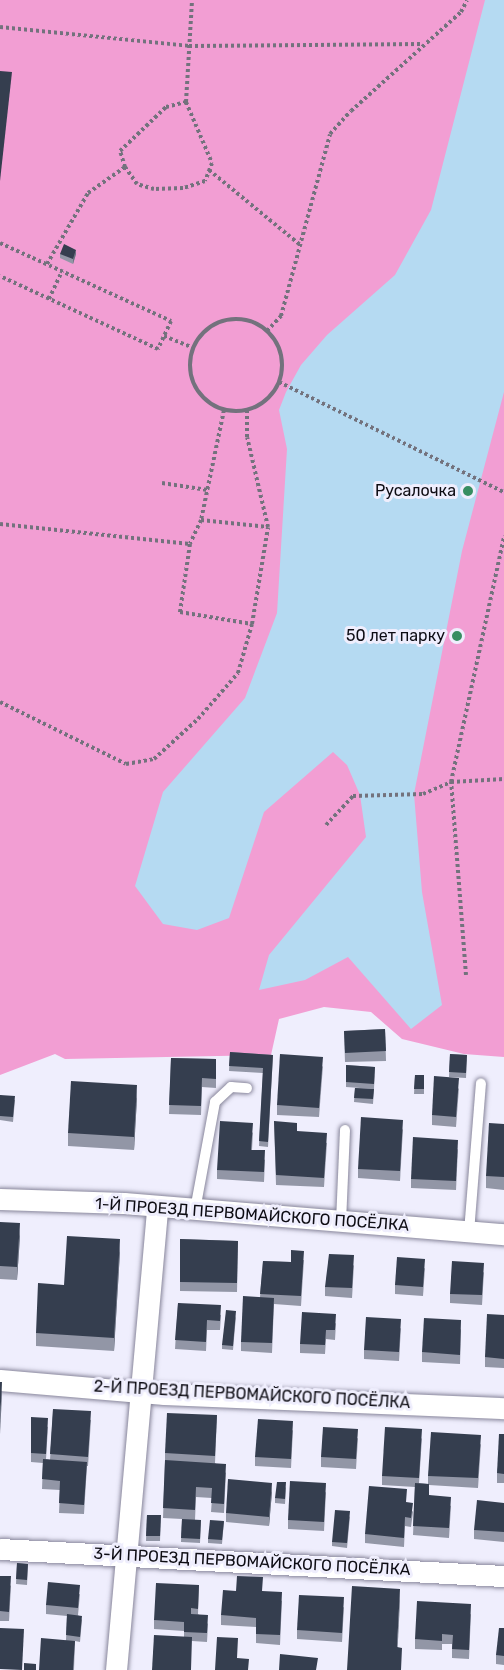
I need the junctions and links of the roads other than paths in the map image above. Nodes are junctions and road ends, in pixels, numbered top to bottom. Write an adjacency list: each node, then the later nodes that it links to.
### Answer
1 (481, 1083): 8 (lane)
2 (247, 1088): 6 (lane)
3 (345, 1131): 7 (lane)
4 (0, 1199): 5 (street, 1-Й ПРОЕЗД ПЕРВОМАЙСКОГО ПОСЁЛКА)
5 (157, 1208): 6 (street, 1-Й ПРОЕЗД ПЕРВОМАЙСКОГО ПОСЁЛКА); 11 (street)
6 (195, 1210): 7 (street, 1-Й ПРОЕЗД ПЕРВОМАЙСКОГО ПОСЁЛКА)
7 (341, 1222): 8 (street, 1-Й ПРОЕЗД ПЕРВОМАЙСКОГО ПОСЁЛКА)
8 (469, 1232): 9 (street, 1-Й ПРОЕЗД ПЕРВОМАЙСКОГО ПОСЁЛКА)
9 (504, 1234)
10 (0, 1380): 11 (street, 2-Й ПРОЕЗД ПЕРВОМАЙСКОГО ПОСЁЛКА)
11 (141, 1392): 12 (street, 2-Й ПРОЕЗД ПЕРВОМАЙСКОГО ПОСЁЛКА); 14 (street)
12 (504, 1408)
13 (0, 1549): 14 (street, 3-Й ПРОЕЗД ПЕРВОМАЙСКОГО ПОСЁЛКА)
14 (125, 1554): 15 (street, 3-Й ПРОЕЗД ПЕРВОМАЙСКОГО ПОСЁЛКА); 16 (street)
15 (504, 1576)
16 (116, 1670)

